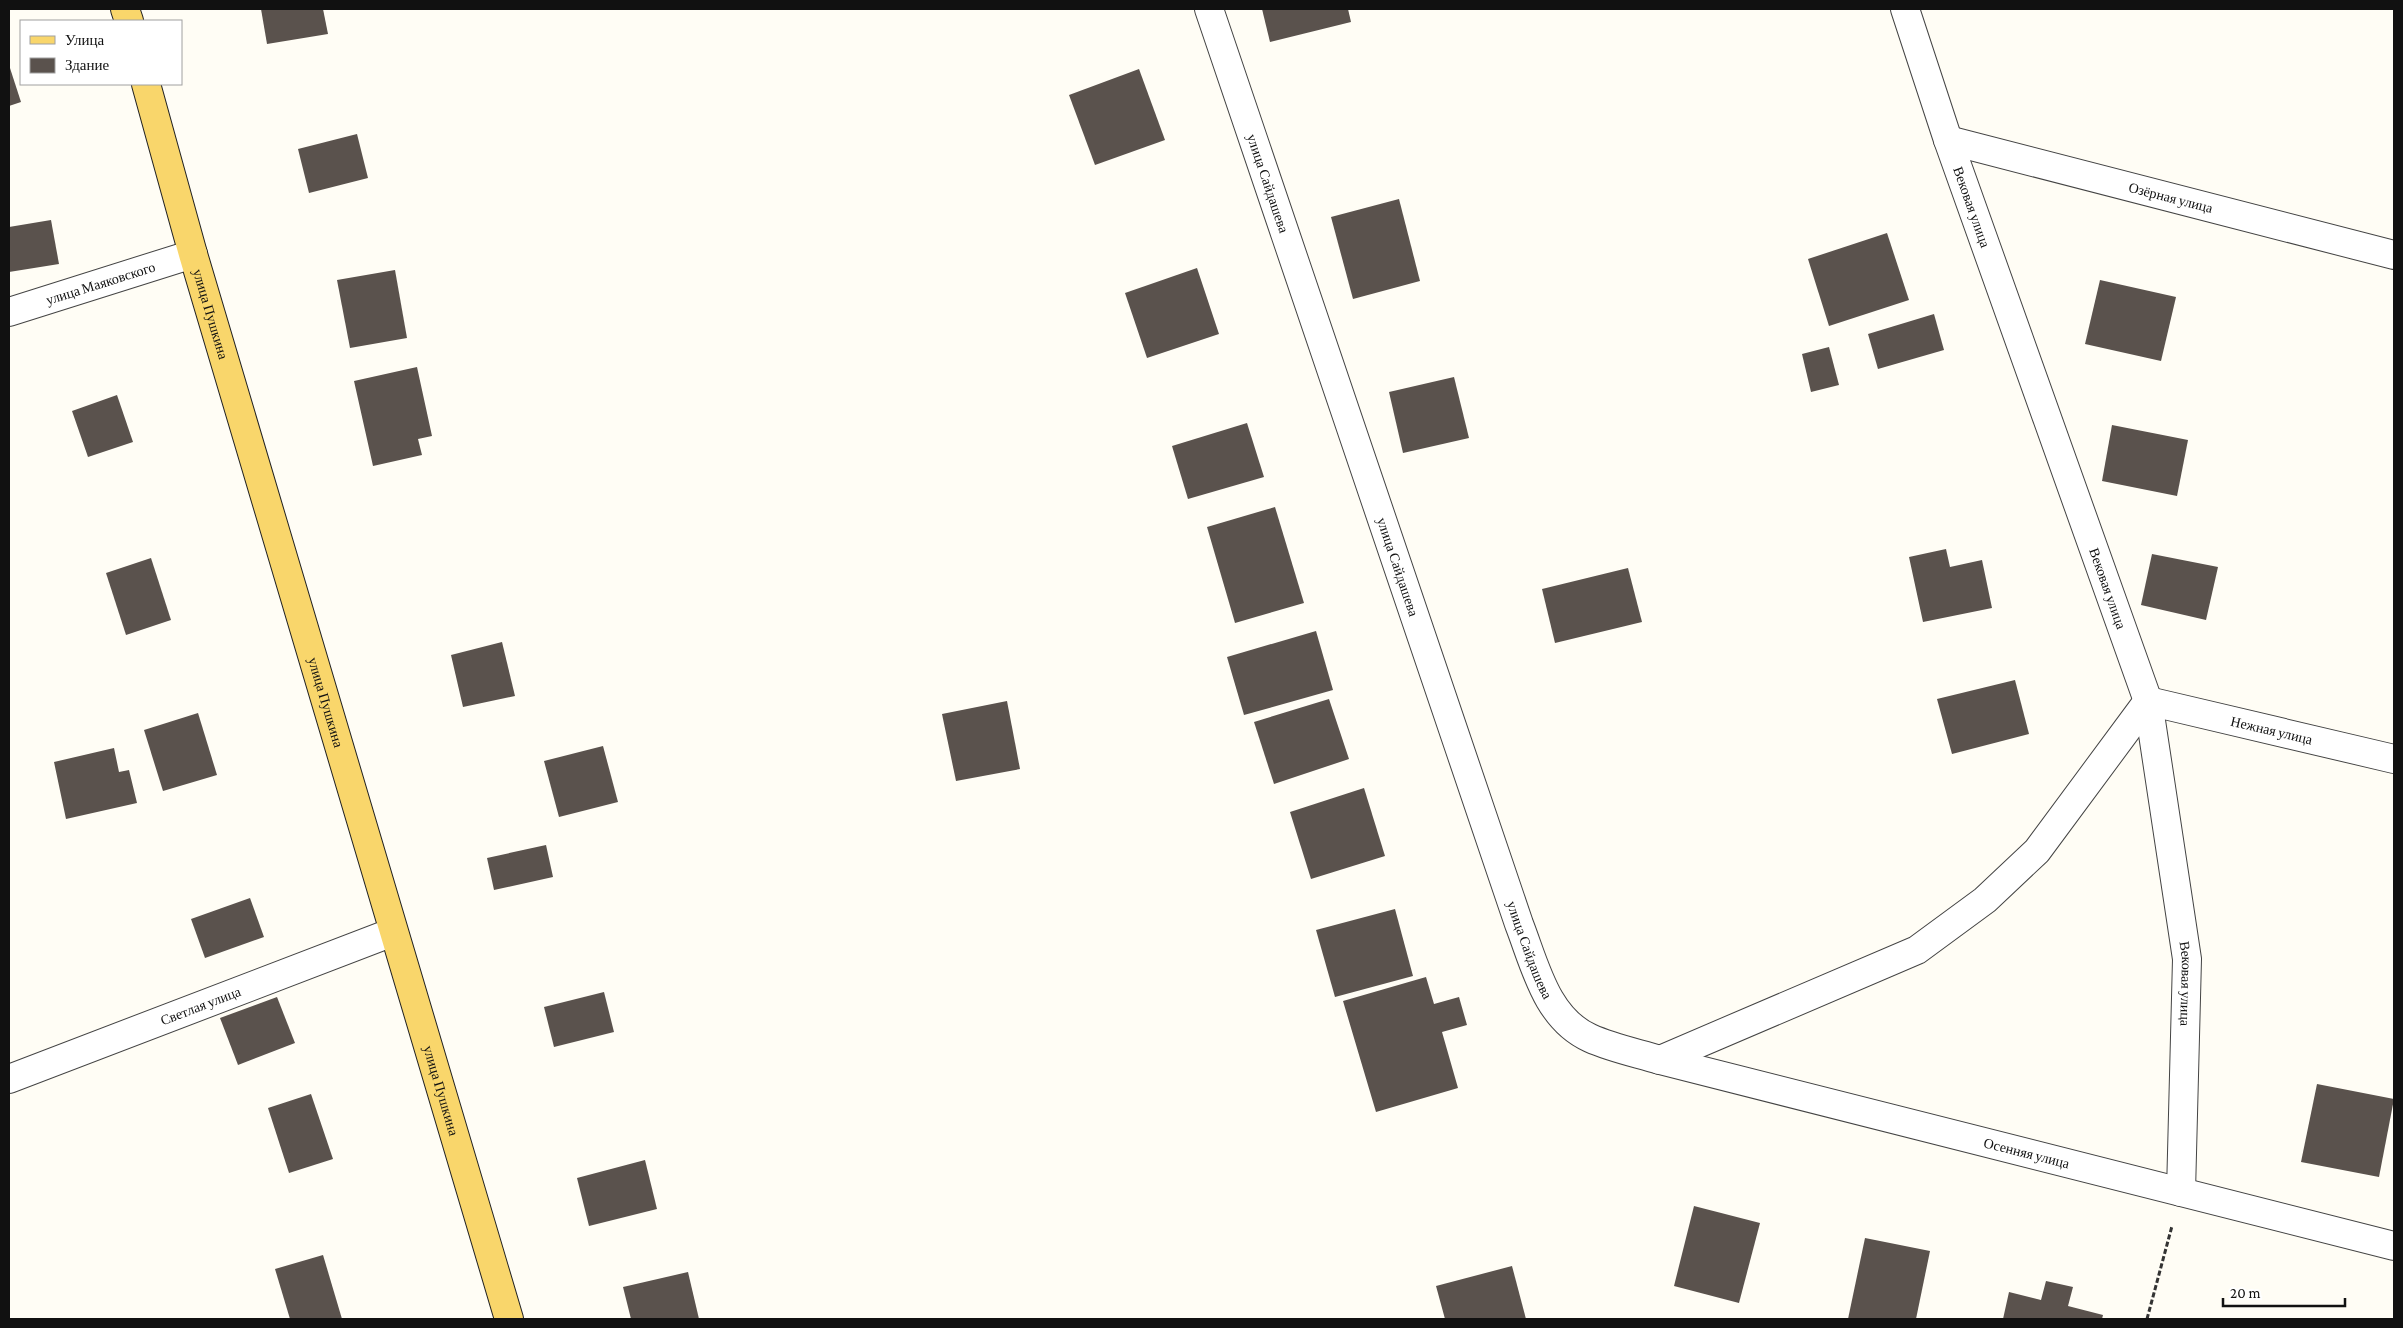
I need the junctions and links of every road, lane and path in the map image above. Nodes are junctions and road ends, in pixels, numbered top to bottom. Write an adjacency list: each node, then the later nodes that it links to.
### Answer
1 (1209, 9): 11 (street, улица Сайдашева)
2 (1905, 9): 4 (street, Вековая улица)
3 (146, 85): 5 (main road, улица Пушкина)
4 (1948, 140): 6 (street, Озёрная улица); 8 (street, Вековая улица)
5 (193, 254): 7 (street, улица Маяковского); 10 (main road, улица Пушкина)
6 (2394, 255)
7 (9, 312)
8 (2148, 701): 9 (street, Нежная улица); 11 (street); 13 (street, Вековая улица)
9 (2394, 759)
10 (393, 932): 12 (street, Светлая улица); 15 (main road, улица Пушкина)
11 (1660, 1060): 13 (street, Осенняя улица)
12 (9, 1079)
13 (2181, 1192): 14 (street, Осенняя улица); 16 (path)
14 (2394, 1246)
15 (509, 1319)
16 (2147, 1319)

